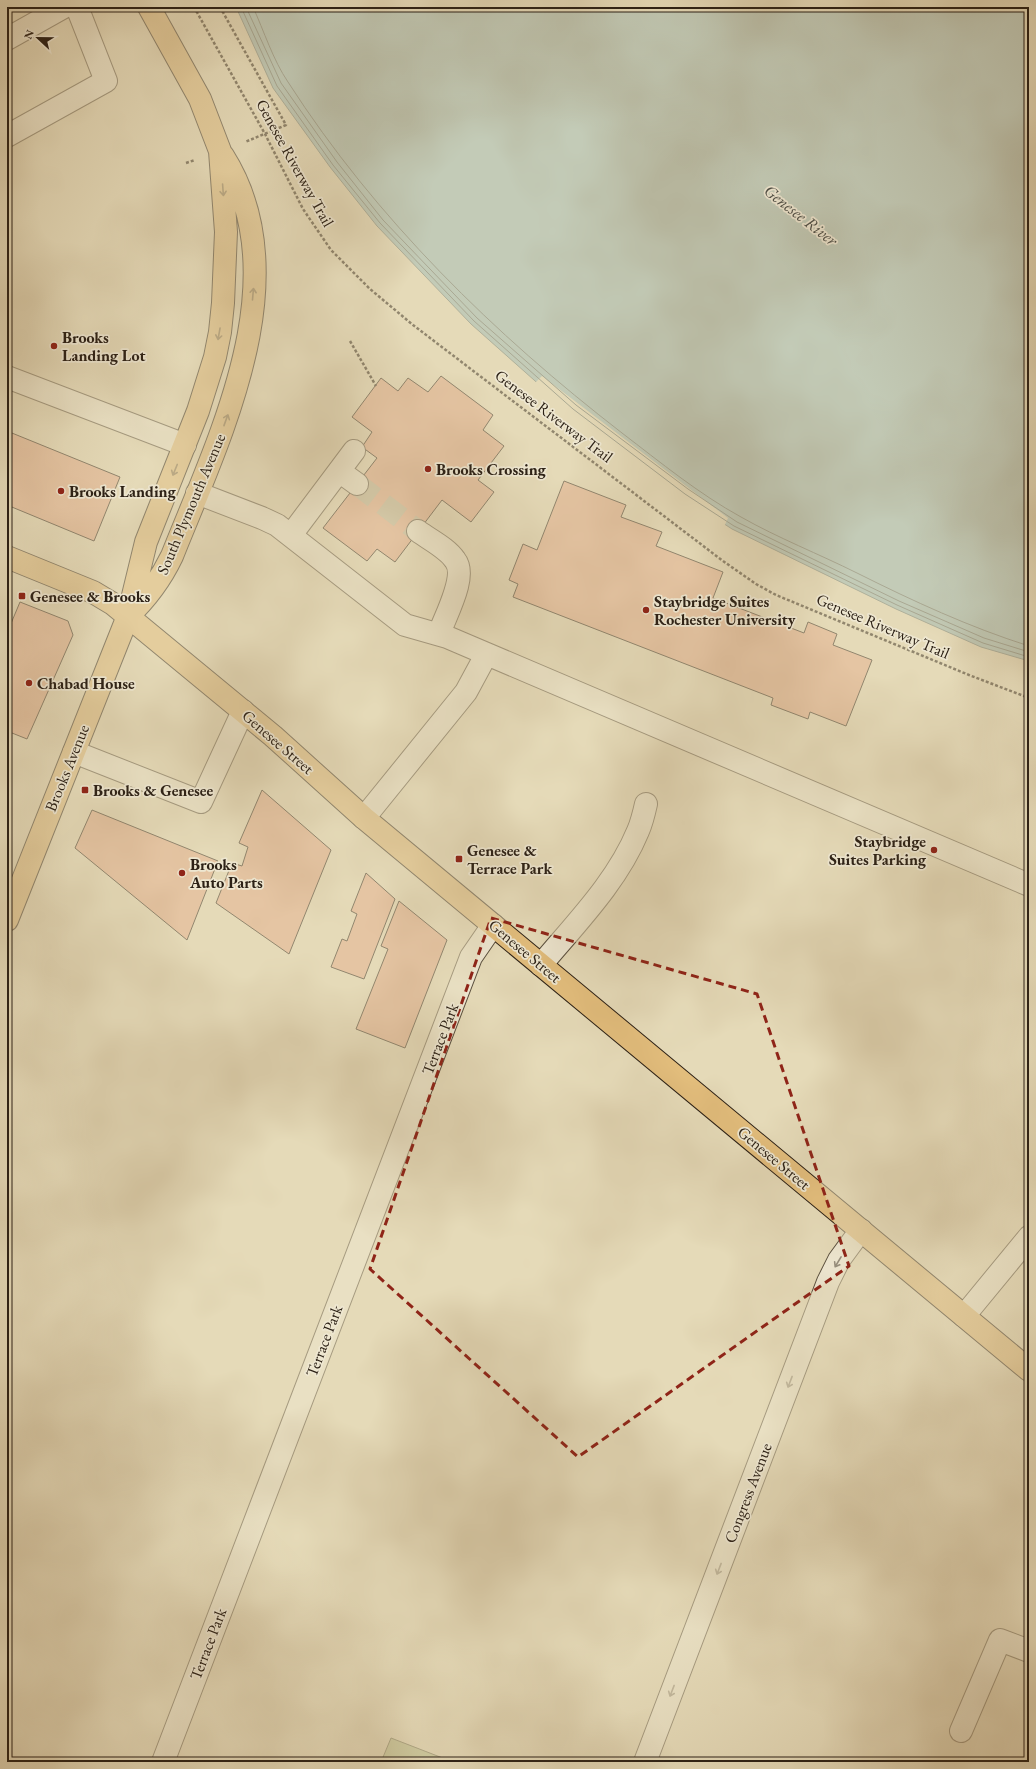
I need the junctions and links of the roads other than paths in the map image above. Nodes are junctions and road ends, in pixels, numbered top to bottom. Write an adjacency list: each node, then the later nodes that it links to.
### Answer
1 (149, 7): 5 (main road, South Plymouth Avenue)
2 (78, 8): 3 (street); 4 (street)
3 (7, 39)
4 (7, 136)
5 (220, 151): 7 (main road, South Plymouth Avenue, one-way to 7); 11 (main road, South Plymouth Avenue, one-way to 5)
6 (7, 377): 7 (street)
7 (185, 445): 15 (main road, South Plymouth Avenue, one-way to 15)
8 (354, 451): 9 (street)
9 (339, 471): 10 (street); 13 (street)
10 (357, 484)
11 (197, 493): 13 (street); 15 (main road, South Plymouth Avenue)
12 (418, 531): 16 (street)
13 (291, 535): 16 (street)
14 (7, 558): 15 (main road, Genesee Street)
15 (128, 616): 18 (main road, Genesee Street); 19 (main road, Brooks Avenue)
16 (438, 634): 17 (street)
17 (486, 655): 21 (street); 22 (street)
18 (243, 711): 19 (street); 21 (main road, Genesee Street)
19 (74, 752): 23 (main road, Brooks Avenue)
20 (646, 804): 25 (street)
21 (364, 818): 24 (main road, Genesee Street)
22 (1029, 885)
23 (7, 920)
24 (493, 925): 25 (main road, Genesee Street); 32 (street, Terrace Park)
25 (541, 965): 26 (main road, Genesee Street)
26 (861, 1230): 28 (main road, Genesee Street); 33 (street, Congress Avenue, one-way to 33)
27 (1029, 1237): 28 (street)
28 (964, 1316): 29 (main road, Genesee Street)
29 (1029, 1370)
30 (1029, 1651): 31 (street)
31 (961, 1731)
32 (163, 1762)
33 (645, 1762)

